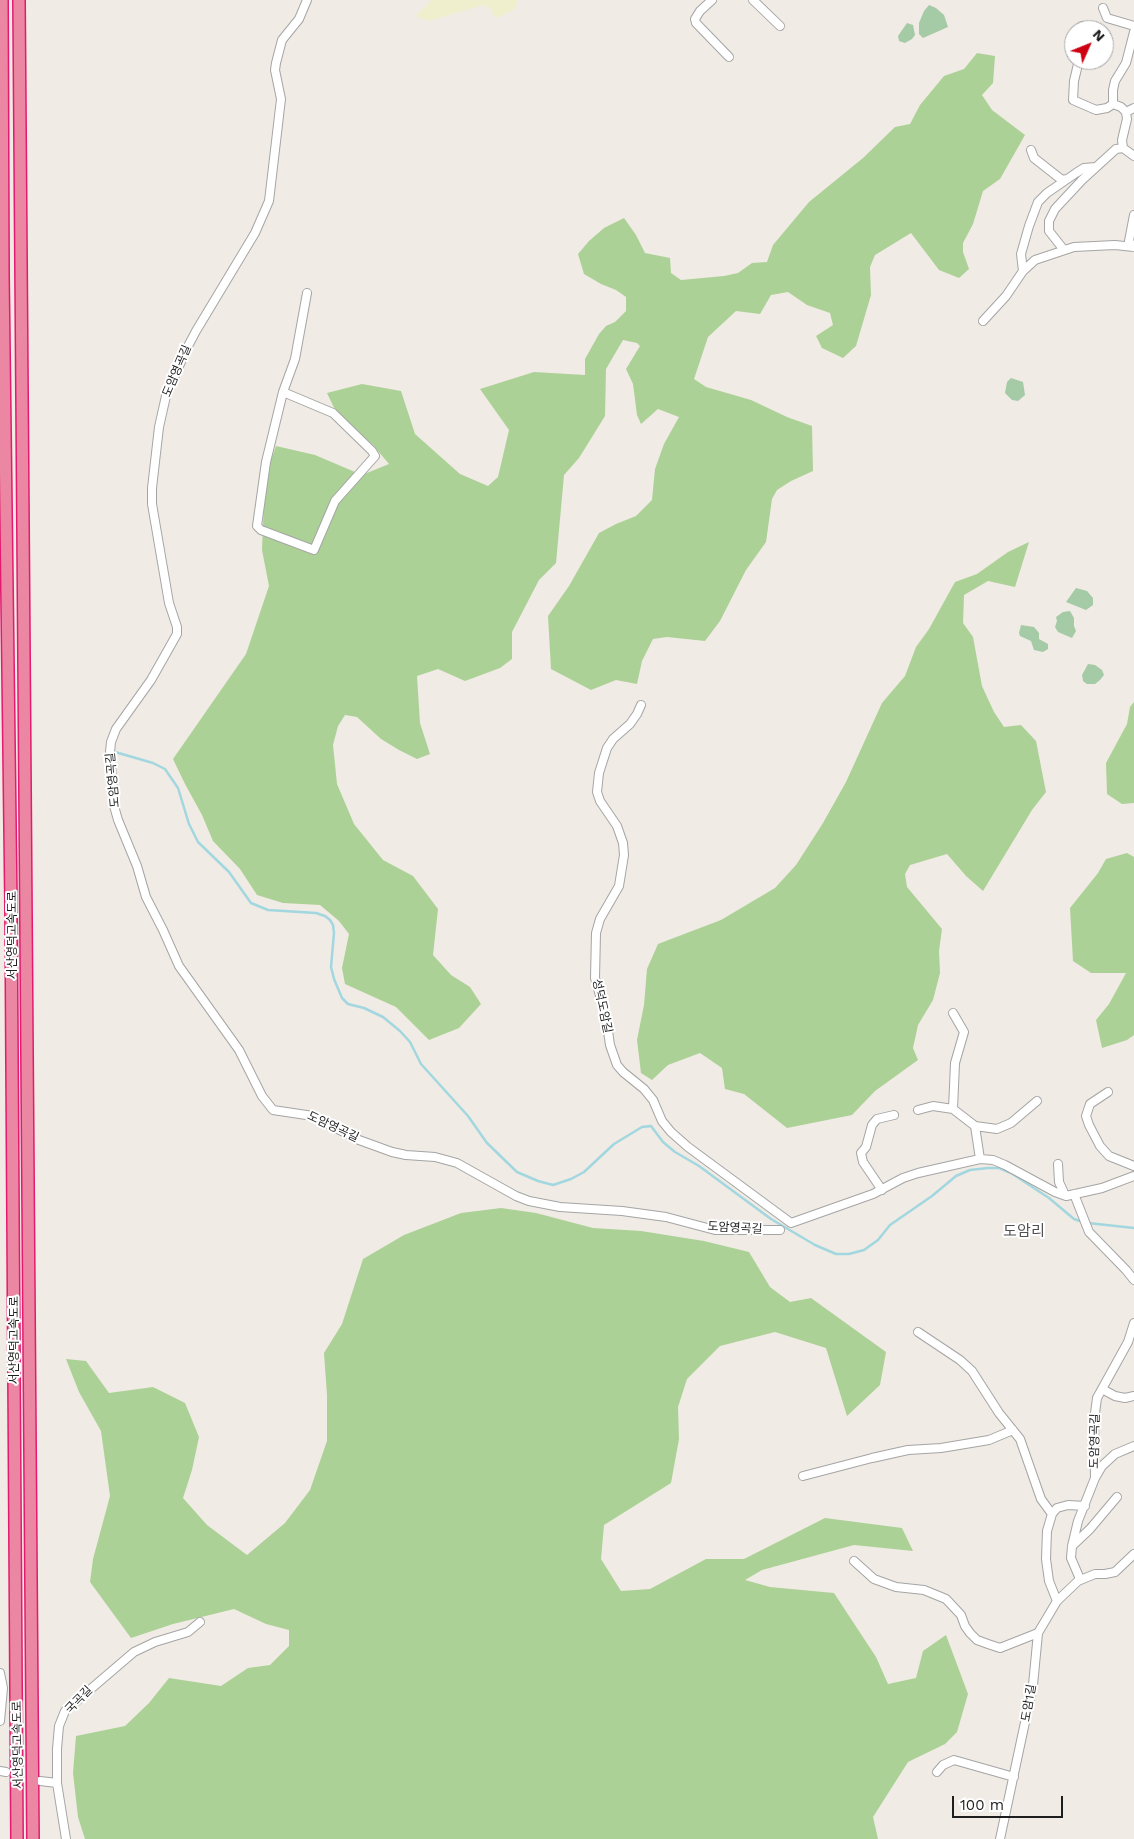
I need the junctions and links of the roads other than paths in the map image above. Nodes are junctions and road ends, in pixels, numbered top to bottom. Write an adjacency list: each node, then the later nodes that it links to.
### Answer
1 (2, 0): 68 (highway, 서산영덕고속도로)
2 (19, 0): 69 (highway, 서산영덕고속도로)
3 (307, 0): 42 (street, 도암영곡길)
4 (712, 0): 10 (street)
5 (753, 0): 7 (street)
6 (1103, 8): 8 (street)
7 (780, 26)
8 (1134, 26)
9 (1134, 32): 12 (street)
10 (729, 58)
11 (1077, 70): 12 (street)
12 (1113, 104): 14 (street)
13 (1134, 108): 14 (street)
14 (1126, 112): 15 (street)
15 (1122, 148): 17 (street); 18 (street)
16 (1031, 150): 19 (street)
17 (1134, 156)
18 (1096, 167): 19 (street); 22 (street)
19 (1067, 179): 23 (street)
20 (1134, 215): 21 (street)
21 (1134, 247): 22 (street)
22 (1064, 250): 23 (street)
23 (1023, 271): 25 (street)
24 (307, 293): 26 (street)
25 (983, 321)
26 (283, 392): 26 (street)
27 (641, 705): 39 (street, 성덕도암길)
28 (953, 1013): 31 (street)
29 (1108, 1092): 37 (street)
30 (1037, 1102): 34 (street)
31 (953, 1109): 32 (street); 34 (street)
32 (918, 1110)
33 (894, 1115): 39 (street)
34 (975, 1126): 35 (street)
35 (980, 1160): 39 (street); 41 (street)
36 (1058, 1164): 41 (street)
37 (1134, 1166)
38 (1134, 1176): 40 (street)
39 (882, 1190)
40 (1074, 1194): 41 (street); 43 (street)
41 (1065, 1195)
42 (780, 1230)
43 (1134, 1280)
44 (1134, 1323): 46 (street, 도암영곡길)
45 (918, 1332): 48 (street)
46 (1102, 1389): 47 (street); 51 (street, 도암영곡길)
47 (1134, 1396)
48 (1013, 1430): 50 (street); 54 (street)
49 (1134, 1446): 51 (street, 도암영곡길)
50 (803, 1476)
51 (1095, 1478): 53 (street, 도암영곡길)
52 (1116, 1497): 55 (street)
53 (1085, 1506): 54 (street); 55 (street, 도암영곡길)
54 (1052, 1514): 59 (street)
55 (1072, 1546): 58 (street, 도암영곡길)
56 (1134, 1554): 58 (street)
57 (854, 1561): 61 (street)
58 (1080, 1579): 59 (street, 도암1길)
59 (1057, 1601): 61 (street, 도암1길)
60 (200, 1622): 67 (street, 국곡길)
61 (1038, 1634): 65 (street, 도암1길)
62 (0, 1673): 63 (street)
63 (0, 1721)
64 (938, 1772): 65 (street)
65 (1014, 1777): 71 (street, 도암1길)
66 (40, 1781): 67 (street)
67 (56, 1783): 70 (street, 국곡길)
68 (17, 1839)
69 (33, 1839)
70 (66, 1839)
71 (1000, 1839)

